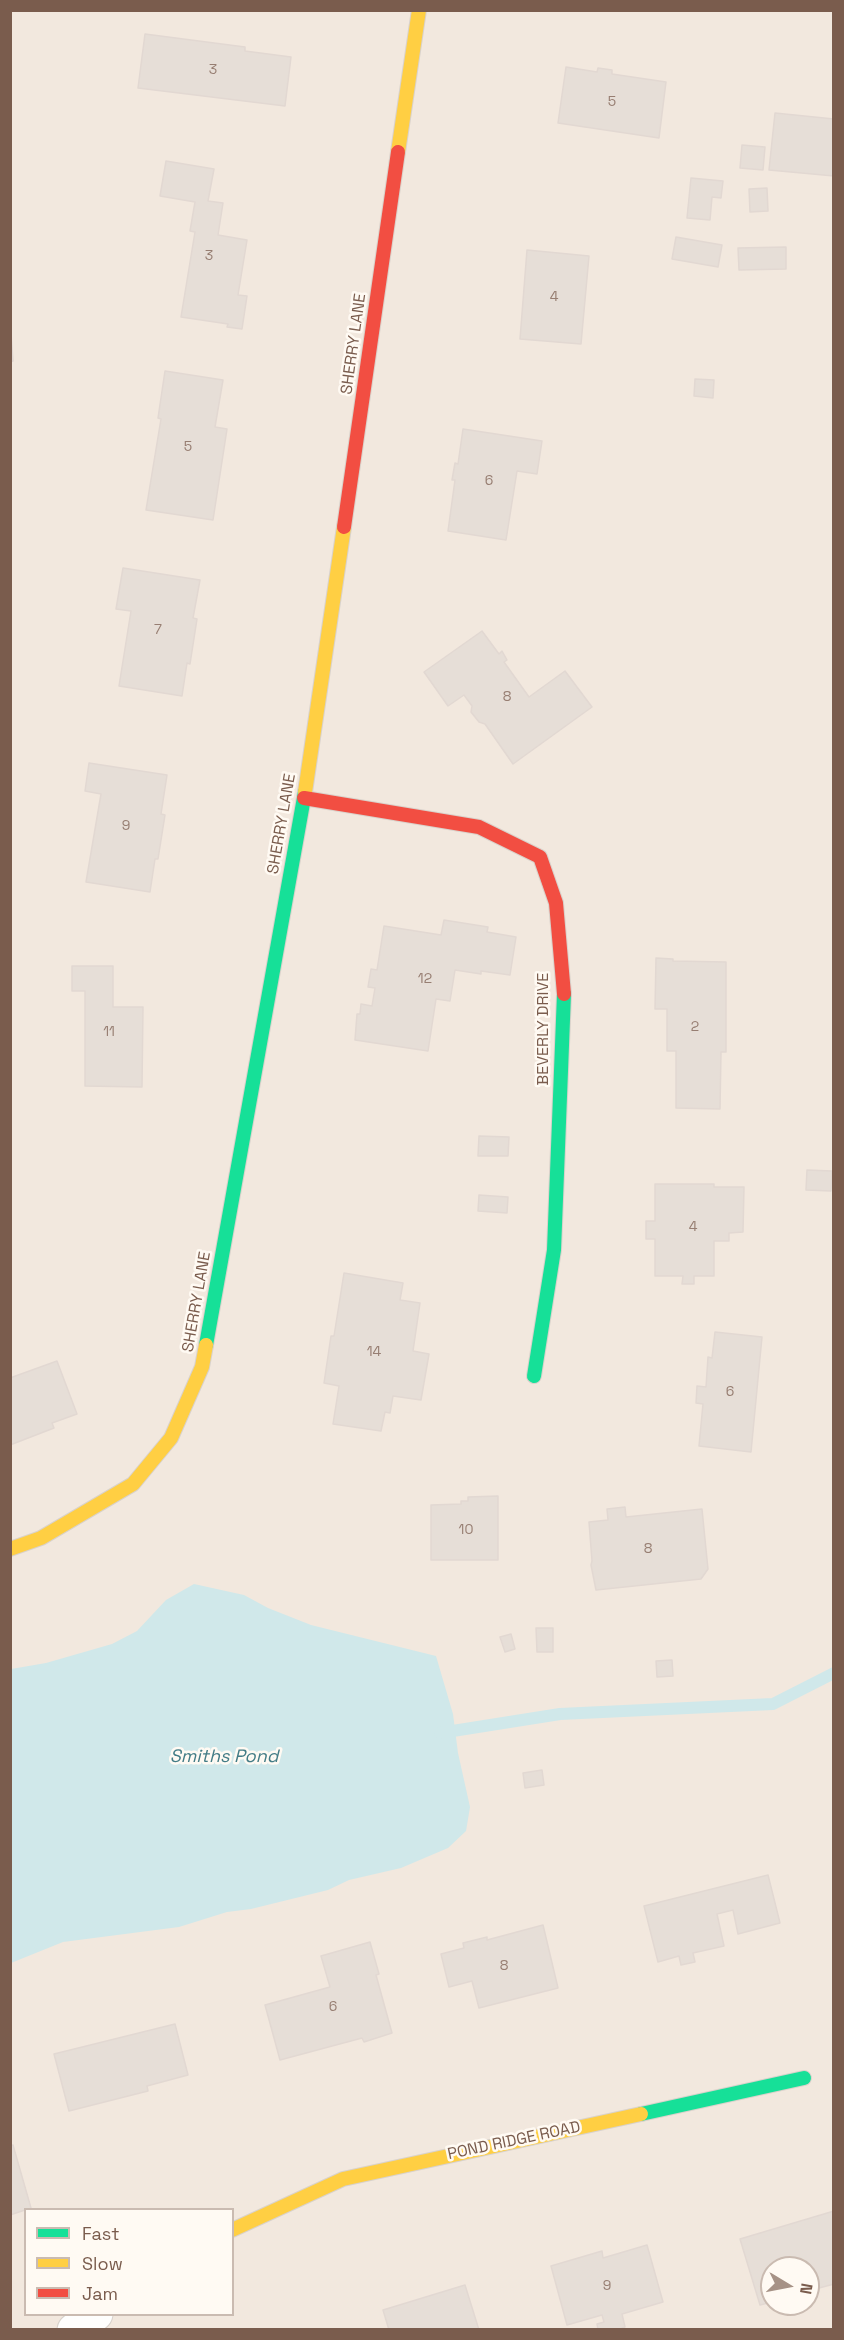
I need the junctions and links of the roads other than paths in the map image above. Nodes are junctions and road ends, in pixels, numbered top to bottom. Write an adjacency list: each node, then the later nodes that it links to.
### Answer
1 (418, 10): 2 (street, SHERRY LANE)
2 (304, 798): 3 (street, BEVERLY DRIVE); 4 (street, SHERRY LANE)
3 (534, 1376)
4 (10, 1549)
5 (804, 2078): 6 (street, POND RIDGE ROAD)
6 (234, 2229)
7 (93, 2316): 8 (street)
8 (74, 2330)

